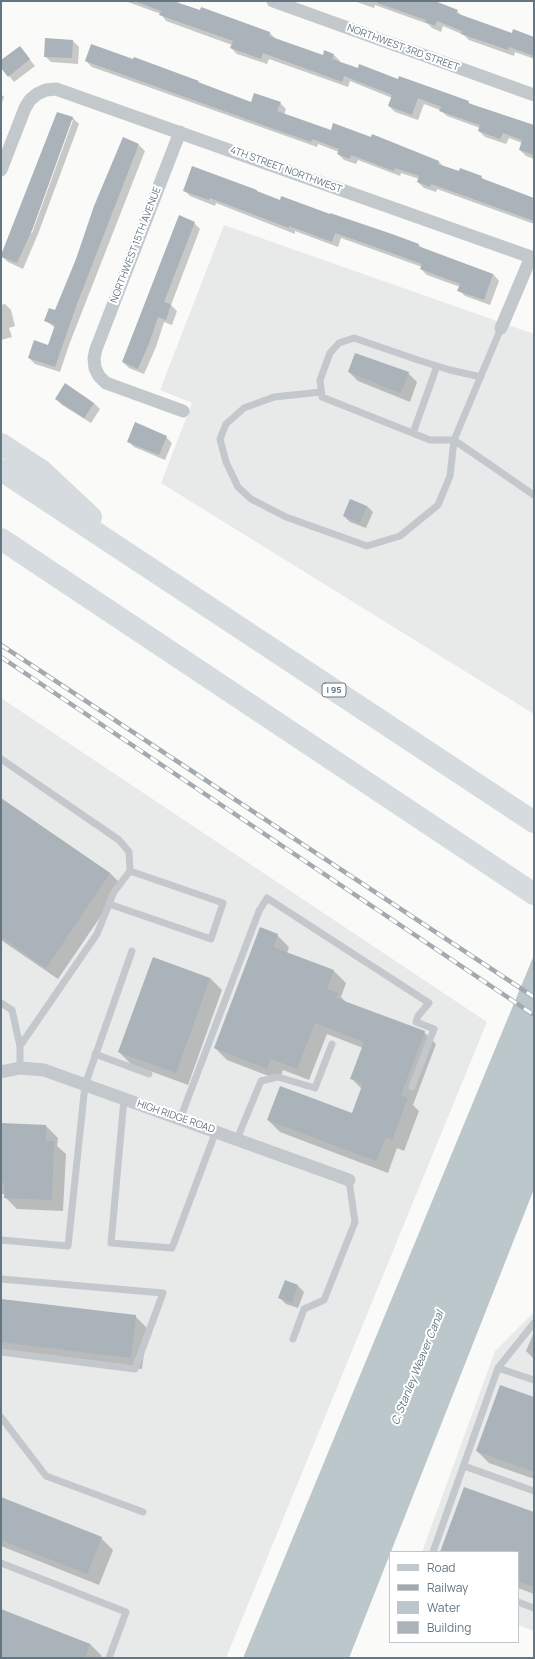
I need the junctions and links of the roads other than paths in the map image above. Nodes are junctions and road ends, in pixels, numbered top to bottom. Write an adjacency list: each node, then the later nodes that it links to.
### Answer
1 (273, 1): 2 (street, NORTHWEST 3RD STREET)
2 (534, 95)
3 (180, 132): 4 (street, 4TH STREET NORTHWEST); 5 (street, 4TH STREET NORTHWEST); 10 (street, NORTHWEST 15TH AVENUE)
4 (1, 170)
5 (533, 257): 6 (street)
6 (501, 328): 8 (lane)
7 (437, 366): 8 (lane); 9 (lane); 11 (lane)
8 (481, 377): 12 (lane)
9 (321, 392): 11 (lane); 12 (lane)
10 (183, 411)
11 (412, 433): 12 (lane)
12 (454, 440): 15 (lane)
13 (1, 444): 17 (highway)
14 (1, 470): 17 (highway, I 95)
15 (534, 495)
16 (1, 539): 21 (highway)
17 (134, 558): 19 (highway, I 95)
18 (1, 759): 20 (lane)
19 (534, 822)
20 (130, 871): 22 (lane); 22 (lane)
21 (528, 890)
22 (109, 904): 26 (lane)
23 (132, 951): 27 (lane)
24 (1, 1003): 26 (lane)
25 (332, 1044): 36 (lane)
26 (20, 1046): 28 (lane)
27 (95, 1054): 30 (lane); 31 (lane)
28 (20, 1068): 29 (street, HIGH RIDGE ROAD); 31 (street, HIGH RIDGE ROAD)
29 (1, 1072)
30 (149, 1074)
31 (85, 1085): 33 (street, HIGH RIDGE ROAD); 38 (lane)
32 (412, 1087): 34 (lane)
33 (124, 1099): 34 (street, HIGH RIDGE ROAD); 35 (lane)
34 (180, 1119): 35 (street, HIGH RIDGE ROAD)
35 (216, 1131): 36 (street, HIGH RIDGE ROAD)
36 (237, 1139): 37 (street, HIGH RIDGE ROAD)
37 (349, 1180): 41 (lane)
38 (1, 1240)
39 (1, 1279): 42 (lane)
40 (534, 1323): 43 (lane)
41 (293, 1338)
42 (1, 1352)
43 (498, 1368): 44 (lane); 46 (lane)
44 (534, 1380)
45 (1, 1416): 48 (lane)
46 (464, 1466): 47 (lane); 49 (lane)
47 (534, 1491)
48 (142, 1512)
49 (433, 1551)
50 (1, 1563): 53 (lane)
51 (519, 1602): 52 (lane)
52 (534, 1608)
53 (109, 1658)

